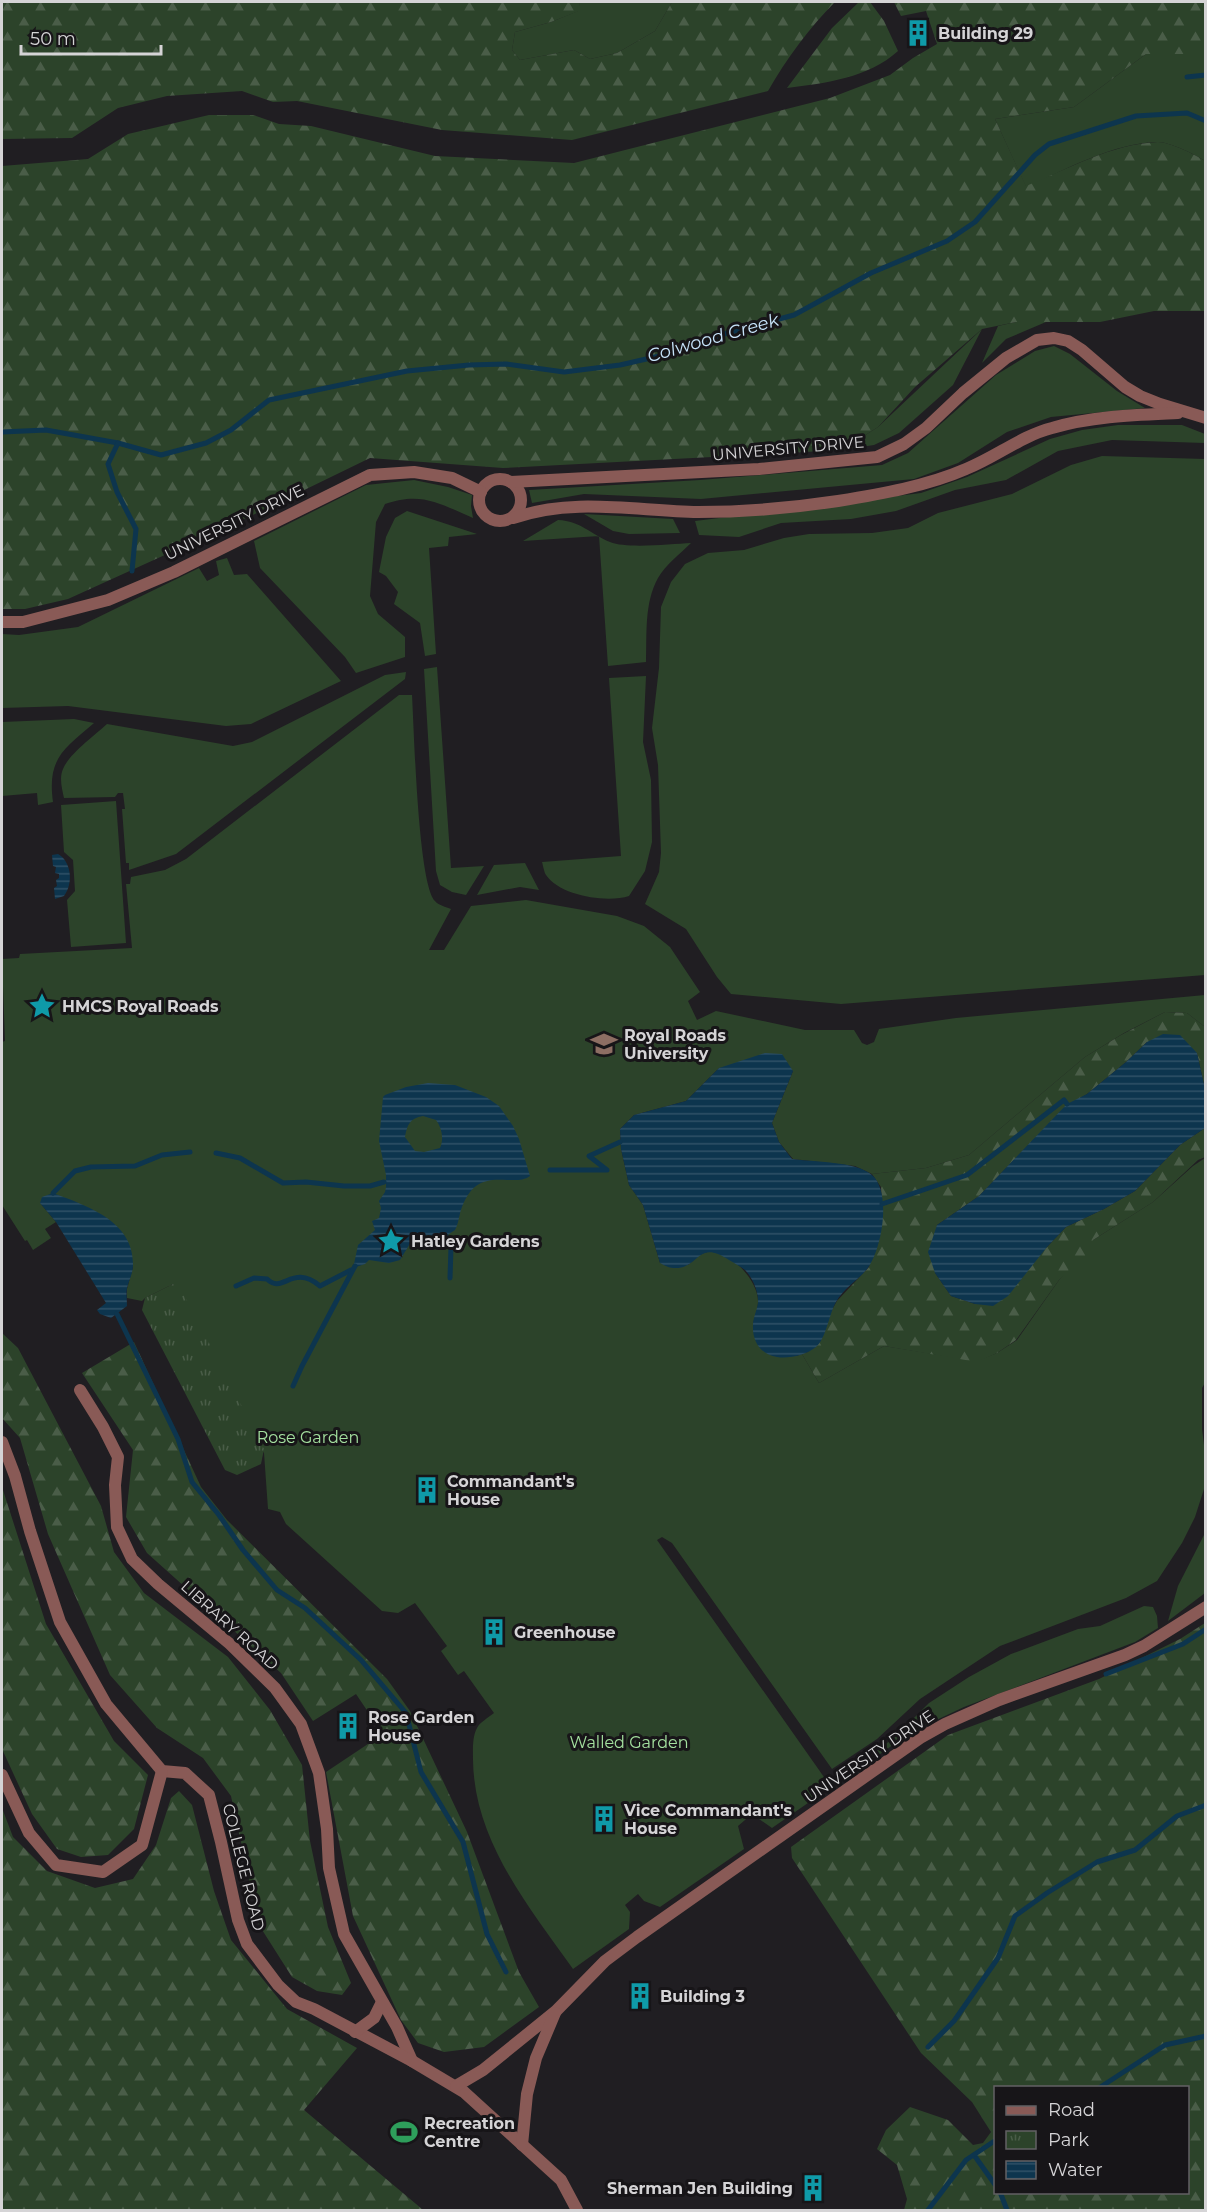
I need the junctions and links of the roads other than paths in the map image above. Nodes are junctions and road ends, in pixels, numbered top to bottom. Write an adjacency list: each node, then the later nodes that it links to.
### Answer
1 (1186, 412): 2 (street, UNIVERSITY DRIVE); 3 (street, UNIVERSITY DRIVE); 5 (street, UNIVERSITY DRIVE)
2 (1206, 418)
3 (511, 482): 4 (street); 5 (street)
4 (481, 492): 5 (street); 6 (street, UNIVERSITY DRIVE)
5 (513, 518)
6 (2, 622)
7 (81, 1390): 12 (street, LIBRARY ROAD)
8 (2, 1442): 10 (street)
9 (1206, 1607): 13 (street, UNIVERSITY DRIVE)
10 (162, 1771): 11 (street); 14 (street, COLLEGE ROAD)
11 (2, 1775)
12 (382, 2002): 14 (street); 15 (street, LIBRARY ROAD)
13 (556, 2012): 16 (street, UNIVERSITY DRIVE); 17 (street, UNIVERSITY DRIVE)
14 (355, 2032): 15 (street, COLLEGE ROAD)
15 (412, 2061): 16 (street, COLLEGE ROAD)
16 (456, 2086): 17 (street, COLLEGE ROAD)
17 (522, 2145): 18 (street, COLLEGE ROAD)
18 (577, 2211)

